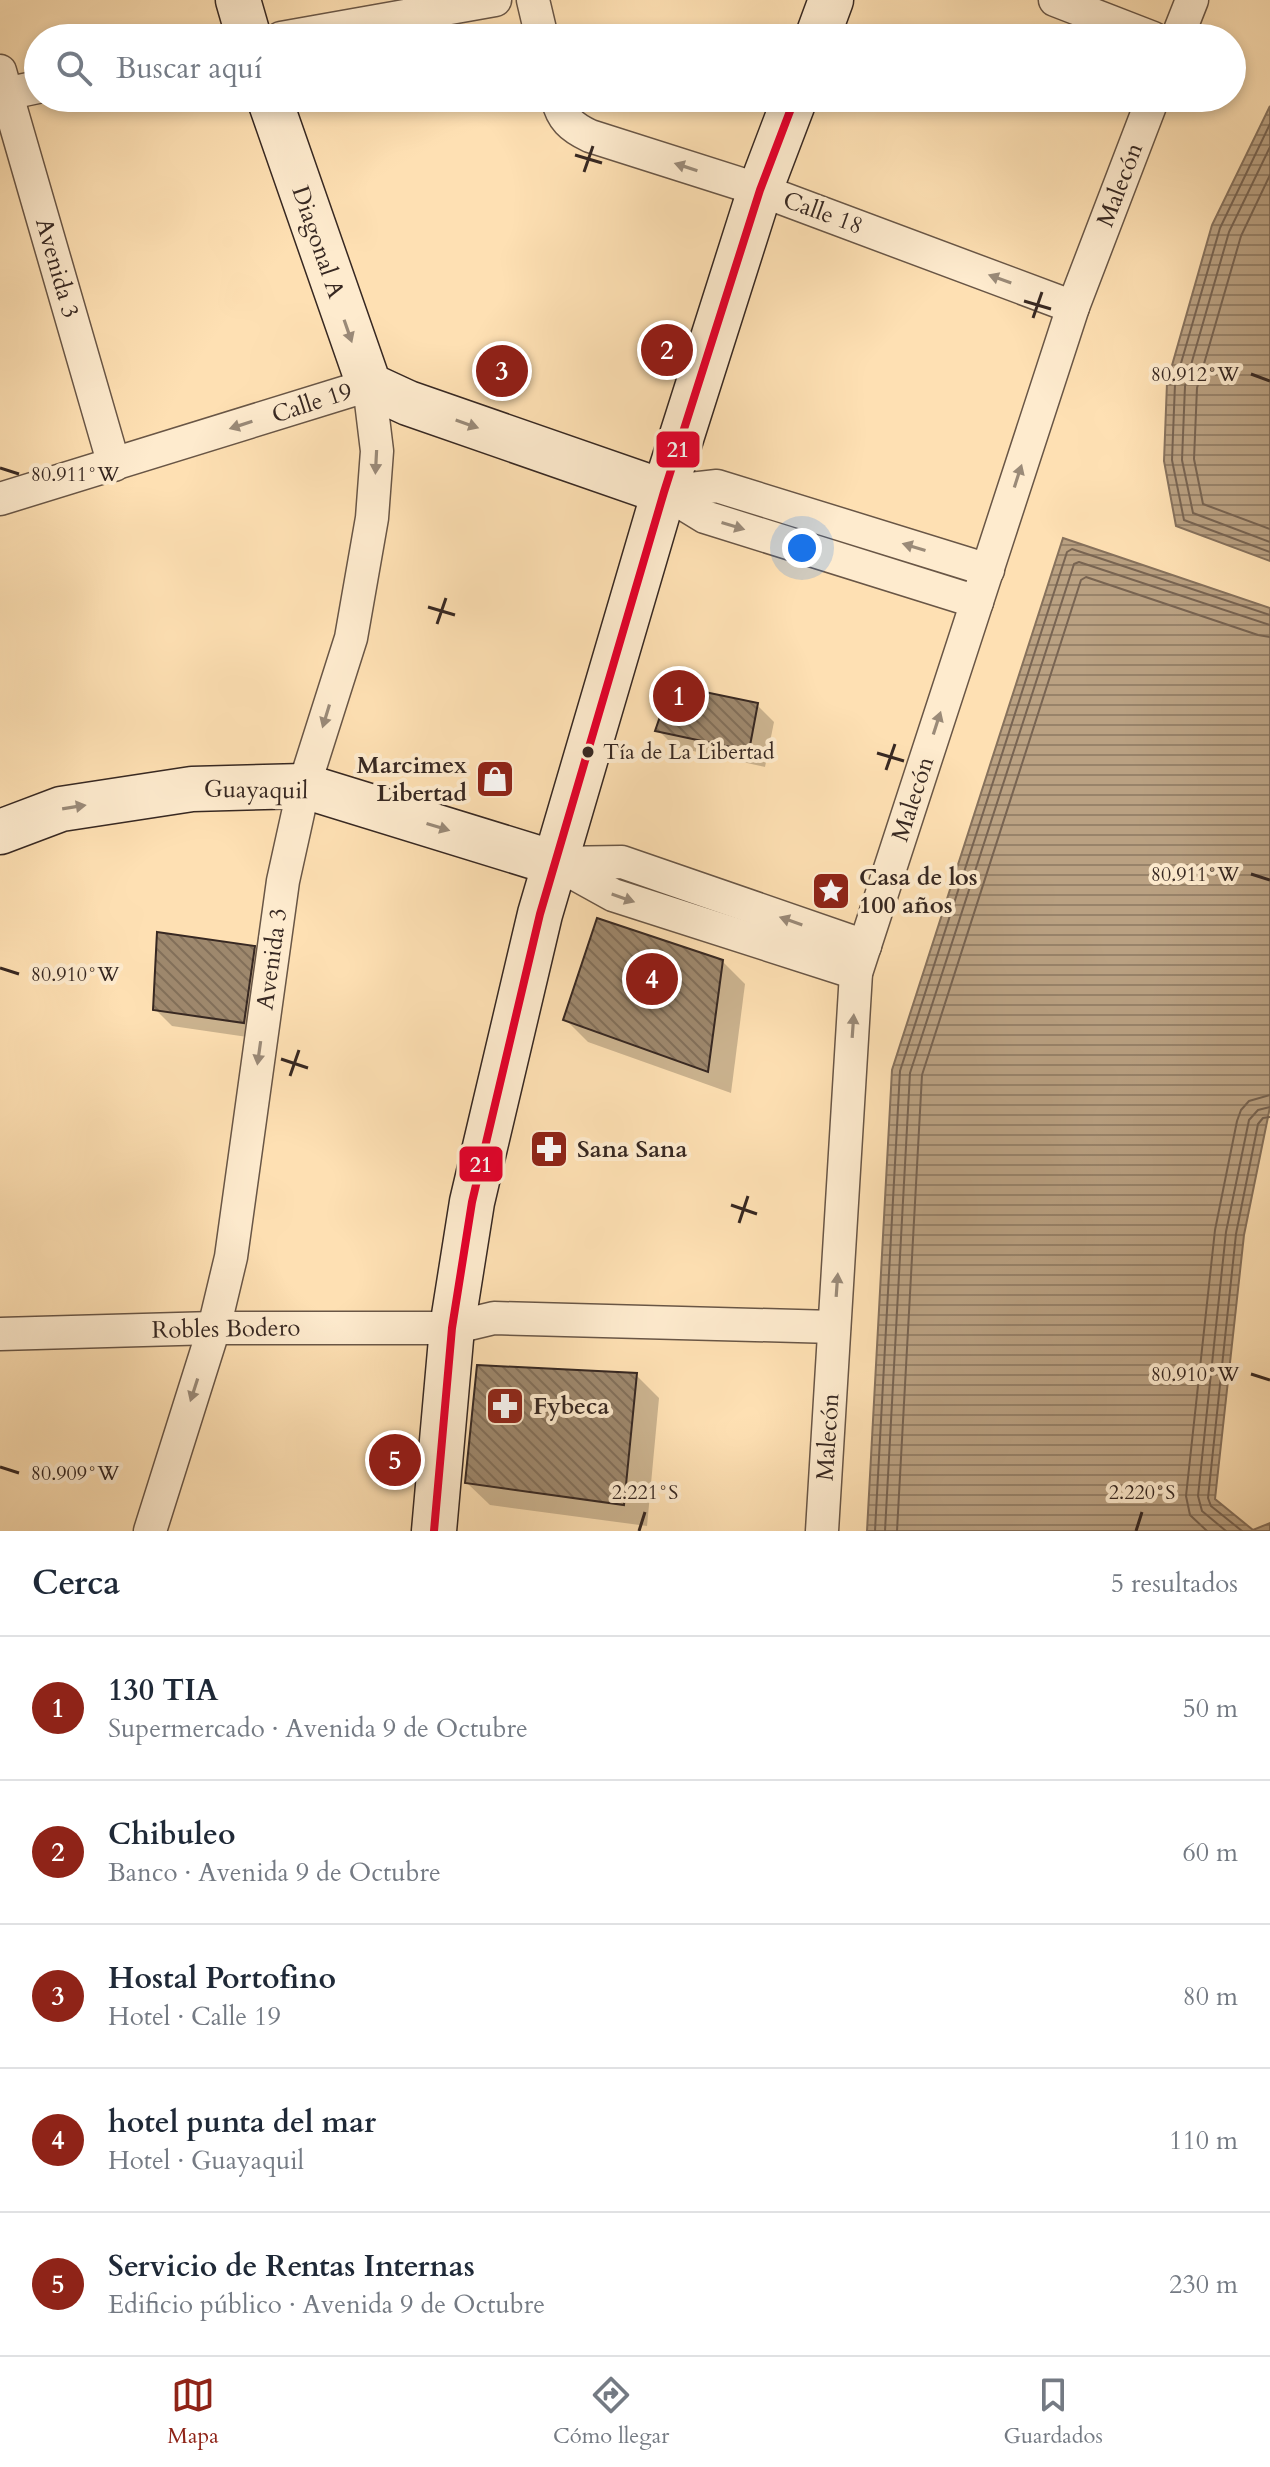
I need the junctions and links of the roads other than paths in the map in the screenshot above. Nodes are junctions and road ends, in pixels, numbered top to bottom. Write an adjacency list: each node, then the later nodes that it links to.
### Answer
1 (238, 0): 7 (main road)
2 (495, 0): 8 (street)
3 (533, 0): 9 (street)
4 (831, 0): 10 (main road)
5 (1055, 0): 11 (street)
6 (1192, 0): 12 (street)
7 (245, 24)
8 (360, 24)
9 (539, 24)
10 (822, 24)
11 (1117, 24)
12 (1183, 24)
13 (2, 87): 14 (street); 22 (street, Avenida 3)
14 (24, 87)
15 (274, 112): 21 (main road, Diagonal A, one-way to 21)
16 (560, 112): 19 (street, Calle 18, one-way to 16)
17 (790, 112): 19 (main road)
18 (1148, 112): 20 (street, Malecón)
19 (760, 190): 20 (street, Calle 18, one-way to 19); 23 (main road)
20 (1073, 307): 25 (street, Malecón, one-way to 20)
21 (369, 385): 22 (street, Calle 19, one-way to 22); 23 (main road, Calle 19, one-way to 23); 27 (street, Avenida 3, one-way to 27)
22 (114, 465): 24 (street, Calle 19)
23 (652, 488): 25 (street, Calle 19, one-way to 23); 26 (street, Calle 19, one-way to 26); 29 (main road)
24 (0, 499)
25 (988, 570): 26 (street, Malecón)
26 (977, 602): 30 (street, Malecón, one-way to 26)
27 (304, 786): 28 (main road, Guayaquil, one-way to 27); 29 (main road, Guayaquil, one-way to 29); 31 (street, Avenida 3, one-way to 31)
28 (0, 832)
29 (554, 863): 30 (street, Guayaquil); 32 (main road)
30 (861, 960): 34 (street, Malecón, one-way to 30)
31 (214, 1328): 32 (street, Robles Bodero); 33 (street, Robles Bodero); 35 (street, Avenida 3, one-way to 35)
32 (452, 1328): 34 (street, Robles Bodero); 36 (main road)
33 (0, 1334)
34 (834, 1337): 37 (street, Malecón)
35 (150, 1531)
36 (434, 1531)
37 (822, 1531)

